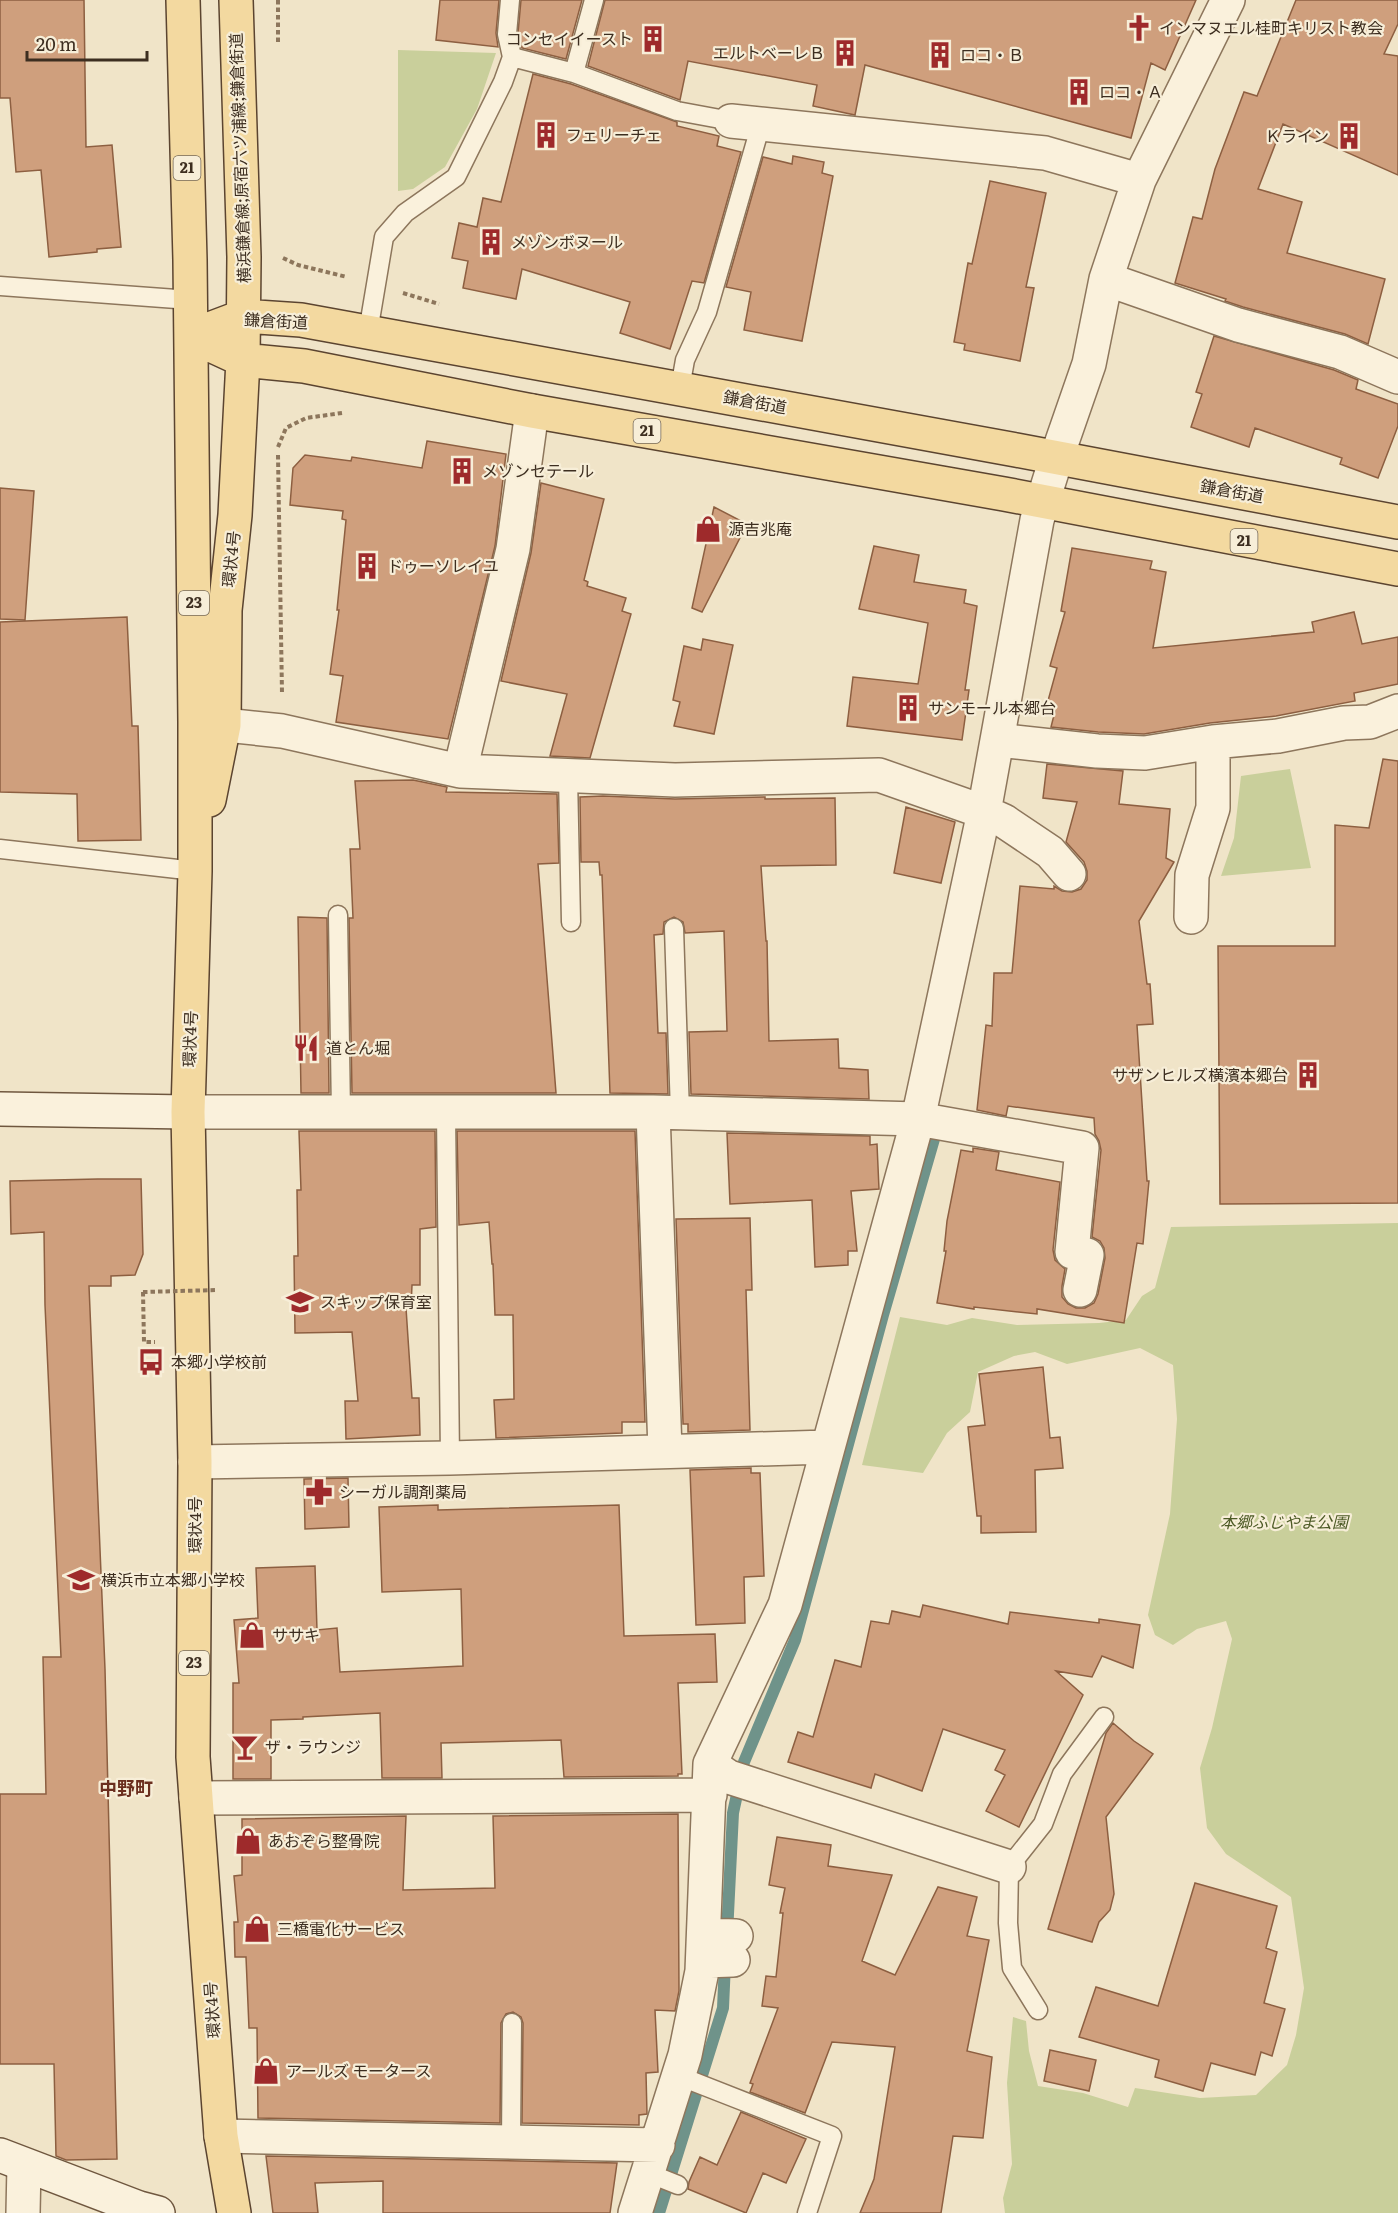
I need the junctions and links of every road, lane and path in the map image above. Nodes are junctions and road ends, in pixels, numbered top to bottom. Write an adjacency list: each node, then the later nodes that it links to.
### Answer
1 (183, 0): 16 (main road, 21)
2 (236, 0): 18 (main road, 横浜鎌倉線;原宿六ツ浦線;鎌倉街道)
3 (278, 0): 7 (path)
4 (510, 0): 8 (lane)
5 (594, 0): 9 (lane)
6 (1228, 0): 11 (street)
7 (278, 53)
8 (512, 57): 9 (lane); 14 (lane)
9 (574, 73): 10 (lane)
10 (746, 123): 11 (street); 23 (lane)
11 (1139, 180): 13 (street)
12 (280, 256): 14 (path)
13 (1106, 279): 22 (street); 25 (street)
14 (376, 284): 17 (path); 19 (lane)
15 (0, 286): 16 (lane)
16 (190, 300): 20 (main road, 21)
17 (442, 305)
18 (244, 316): 19 (main road, 鎌倉街道); 20 (main road, 鎌倉街道); 21 (main road, 環状4号 / 23)
19 (368, 332): 23 (main road, 鎌倉街道)
20 (191, 336): 21 (main road, 21); 30 (main road, 環状4号 / 23)
21 (243, 360): 24 (main road, 21); 30 (main road, 環状4号 / 23)
22 (1398, 376)
23 (680, 388): 25 (main road, 鎌倉街道)
24 (532, 411): 26 (main road, 21); 33 (street)
25 (1056, 459): 26 (street); 27 (main road, 鎌倉街道)
26 (1042, 502): 28 (main road, 21); 31 (street)
27 (1398, 522)
28 (1398, 569)
29 (1398, 711): 32 (street)
30 (210, 723): 33 (street); 37 (main road, 環状4号 / 23)
31 (999, 740): 32 (street); 35 (street)
32 (1213, 742): 40 (street)
33 (460, 771): 34 (street)
34 (568, 776): 35 (street); 41 (lane)
35 (984, 812): 38 (street); 48 (street)
36 (0, 849): 37 (lane)
37 (195, 871): 44 (main road, 環状4号 / 23)
38 (1069, 874)
39 (338, 915): 46 (lane)
40 (1191, 917)
41 (571, 922)
42 (674, 928): 45 (lane)
43 (0, 1109): 44 (street)
44 (188, 1112): 46 (street); 55 (main road, 環状4号 / 23)
45 (666, 1113): 47 (street); 48 (street); 53 (street)
46 (341, 1114): 47 (street)
47 (446, 1114): 54 (lane)
48 (918, 1119): 50 (street); 52 (street)
49 (217, 1290): 51 (path, bridge)
50 (1080, 1290)
51 (142, 1292)
52 (827, 1447): 53 (street); 57 (street)
53 (664, 1450): 54 (street)
54 (450, 1458): 55 (street)
55 (195, 1462): 58 (main road, 環状4号 / 23)
56 (1104, 1717): 59 (lane)
57 (716, 1778): 58 (street); 59 (street); 62 (street)
58 (196, 1798): 63 (main road, 環状4号 / 23)
59 (1009, 1867): 60 (lane)
60 (1038, 2010)
61 (512, 2023): 64 (lane)
62 (680, 2077): 66 (street); 72 (lane)
63 (221, 2136): 64 (street); 70 (main road, 環状4号 / 23)
64 (511, 2141): 66 (street)
65 (12, 2160): 68 (street); 69 (street)
66 (652, 2164): 67 (lane); 71 (street)
67 (678, 2186)
68 (23, 2213)
69 (158, 2213)
70 (234, 2213)
71 (635, 2213)
72 (807, 2213)

